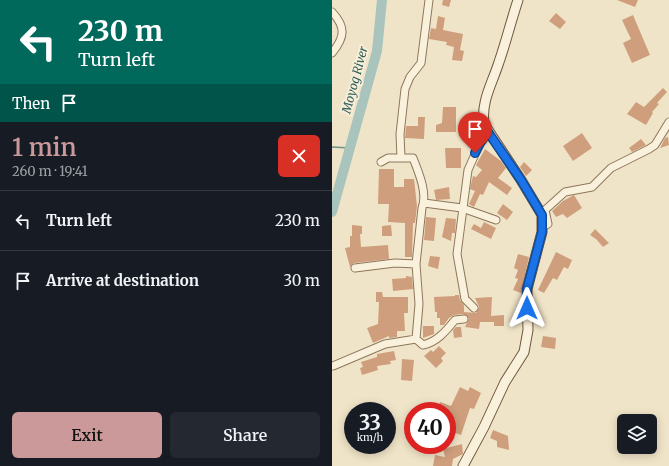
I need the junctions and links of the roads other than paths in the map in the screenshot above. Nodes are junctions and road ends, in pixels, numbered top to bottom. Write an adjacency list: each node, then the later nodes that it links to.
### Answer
1 (429, 0): 7 (street)
2 (518, 0): 6 (street)
3 (332, 12): 4 (street)
4 (332, 53)
5 (669, 122): 12 (street)
6 (488, 132): 10 (street); 12 (street)
7 (401, 158): 8 (street); 9 (street)
8 (381, 162)
9 (424, 203): 10 (street); 13 (street)
10 (462, 208): 11 (street); 15 (street)
11 (496, 220)
12 (542, 227): 19 (street)
13 (416, 264): 14 (street); 17 (street)
14 (355, 268)
15 (474, 308)
16 (464, 319): 17 (street)
17 (416, 338): 18 (street)
18 (333, 366)
19 (463, 466)

